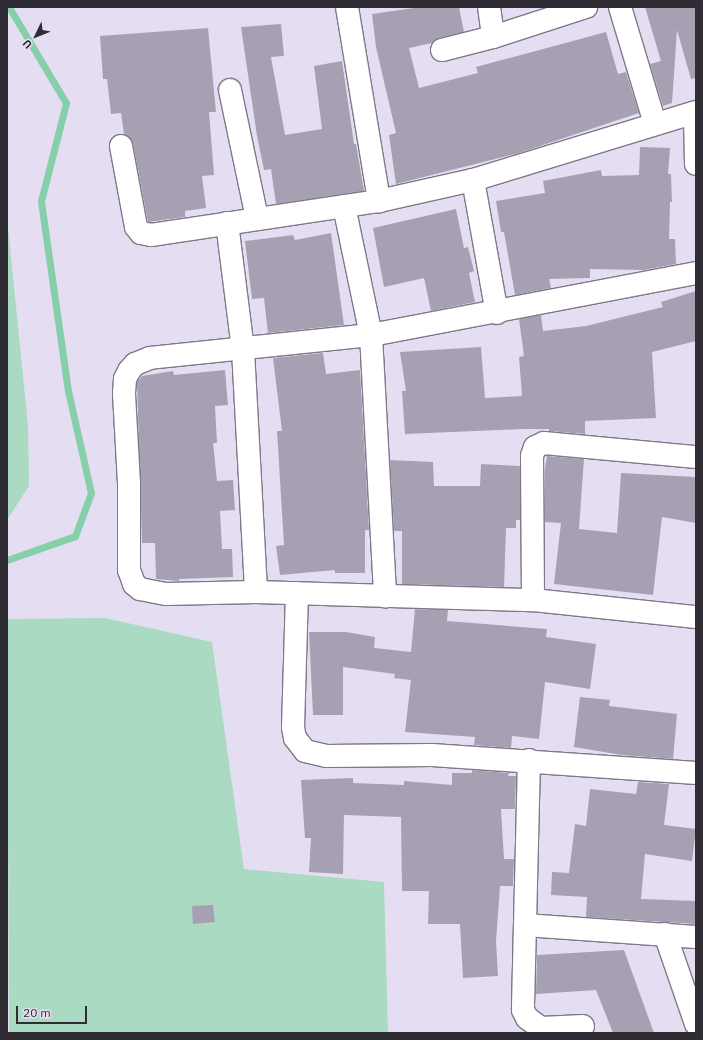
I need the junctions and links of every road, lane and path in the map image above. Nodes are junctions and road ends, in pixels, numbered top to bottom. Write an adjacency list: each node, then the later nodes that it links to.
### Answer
1 (347, 7): 13 (street)
2 (489, 7): 5 (street)
3 (586, 7): 5 (street)
4 (620, 7): 9 (street)
5 (493, 38): 6 (street)
6 (442, 50)
7 (230, 90): 15 (street)
8 (696, 113): 9 (street); 11 (street)
9 (656, 124): 12 (street)
10 (121, 146): 16 (street)
11 (696, 164)
12 (473, 180): 13 (street); 18 (street)
13 (379, 201): 14 (street)
14 (344, 206): 15 (street); 19 (street)
15 (257, 218): 16 (street)
16 (227, 223): 20 (street)
17 (696, 273): 18 (street)
18 (497, 313): 19 (street)
19 (371, 335): 20 (street); 24 (street)
20 (243, 350): 22 (street); 22 (street)
21 (696, 457): 25 (street)
22 (256, 592): 23 (street)
23 (297, 593): 24 (street); 27 (street)
24 (384, 597): 25 (street)
25 (533, 600): 26 (street)
26 (696, 616)
27 (529, 760): 28 (street); 29 (street)
28 (696, 773)
29 (525, 924): 30 (street); 33 (street)
30 (665, 934): 31 (street); 32 (street)
31 (696, 937)
32 (696, 1024)
33 (583, 1026)

